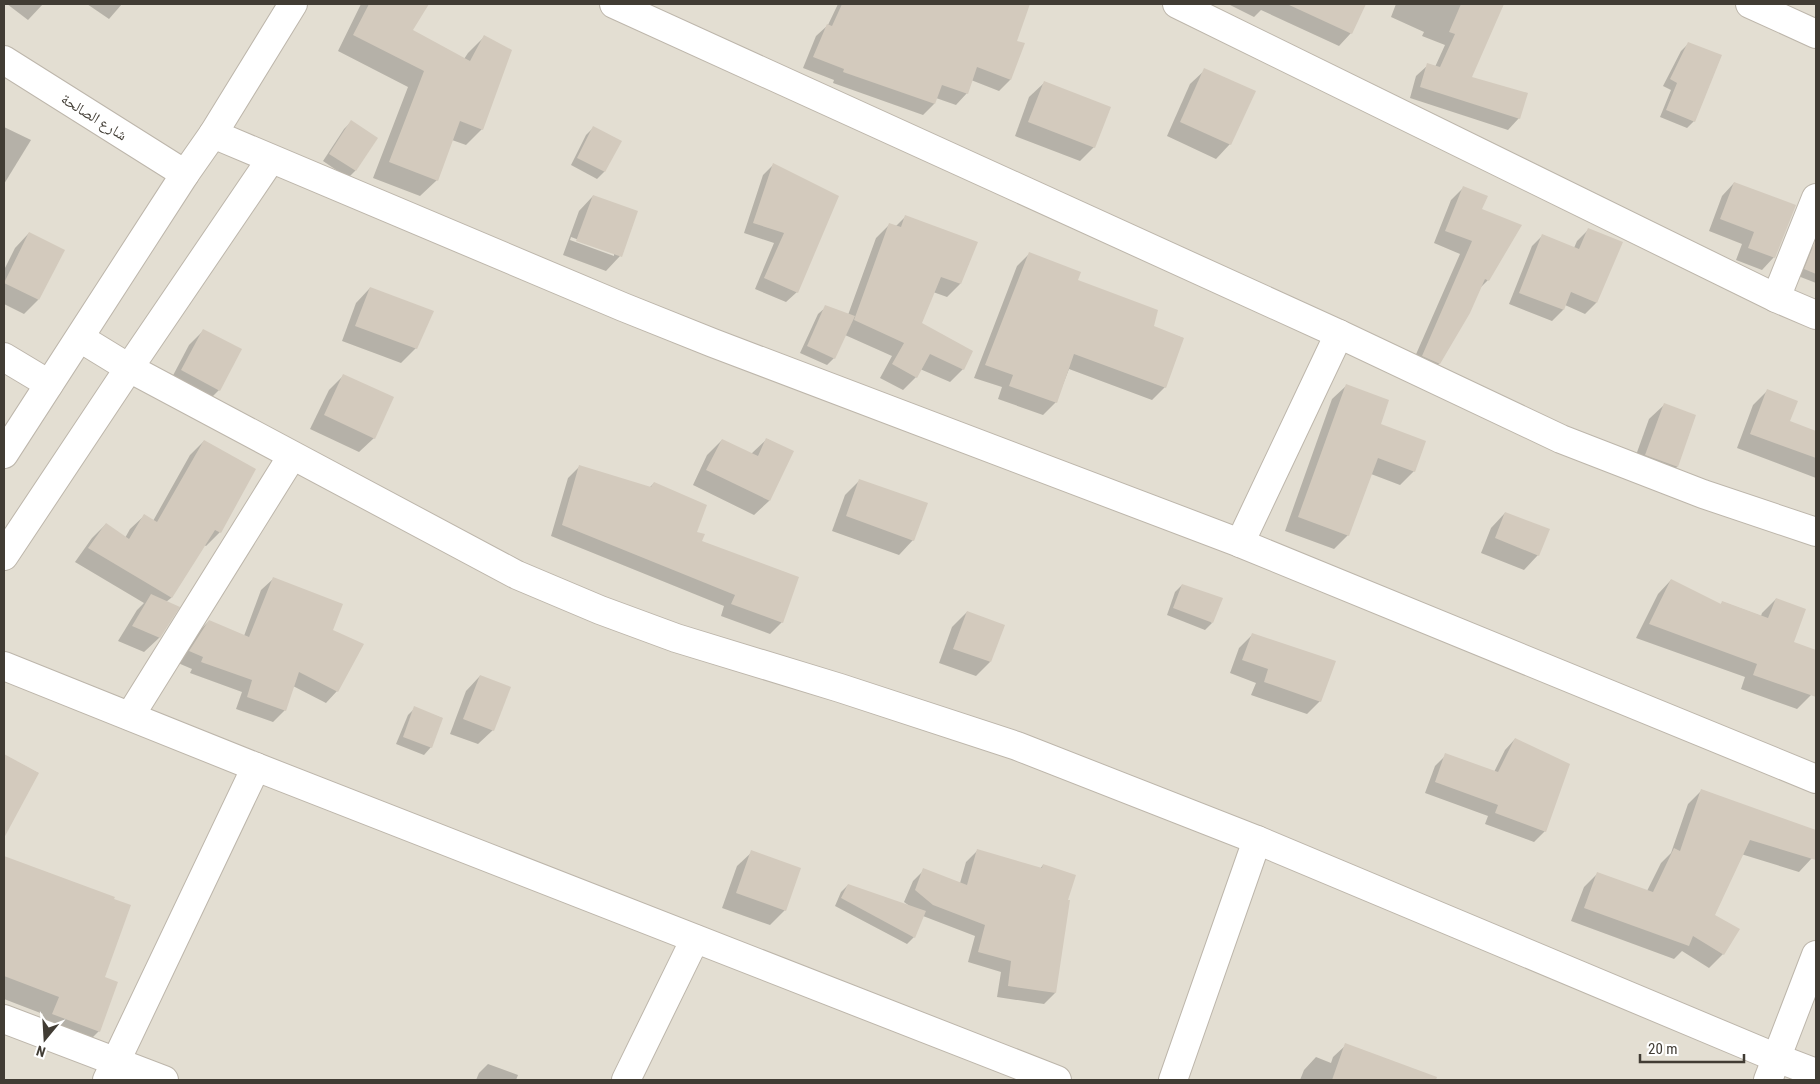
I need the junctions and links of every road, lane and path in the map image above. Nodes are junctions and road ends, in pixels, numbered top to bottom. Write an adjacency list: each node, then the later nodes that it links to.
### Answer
1 (292, 4): 7 (street)
2 (614, 4): 13 (street)
3 (1177, 4): 11 (street)
4 (1750, 4): 5 (street)
5 (1816, 34)
6 (4, 60): 9 (street, شارع الصالحة)
7 (212, 134): 8 (street); 9 (street)
8 (271, 159): 16 (street); 21 (street)
9 (185, 174): 14 (street)
10 (1816, 198): 11 (street)
11 (1776, 298): 12 (street)
12 (1816, 315)
13 (1340, 334): 20 (street); 21 (street)
14 (80, 338): 16 (street); 17 (street)
15 (4, 357): 17 (street)
16 (129, 368): 19 (street); 22 (street)
17 (49, 384): 18 (street)
18 (4, 454)
19 (292, 456): 24 (street); 27 (street)
20 (1816, 532)
21 (1240, 543): 26 (street)
22 (4, 556)
23 (4, 666): 24 (street)
24 (130, 716): 25 (street)
25 (256, 767): 28 (street); 32 (street)
26 (1816, 778)
27 (1257, 840): 31 (street); 37 (street)
28 (694, 939): 35 (street); 36 (street)
29 (1816, 956): 31 (street)
30 (4, 1019): 32 (street)
31 (1772, 1069): 33 (street)
32 (112, 1071): 34 (street)
33 (1816, 1073)
34 (164, 1080)
35 (626, 1080)
36 (1058, 1080)
37 (1173, 1080)

